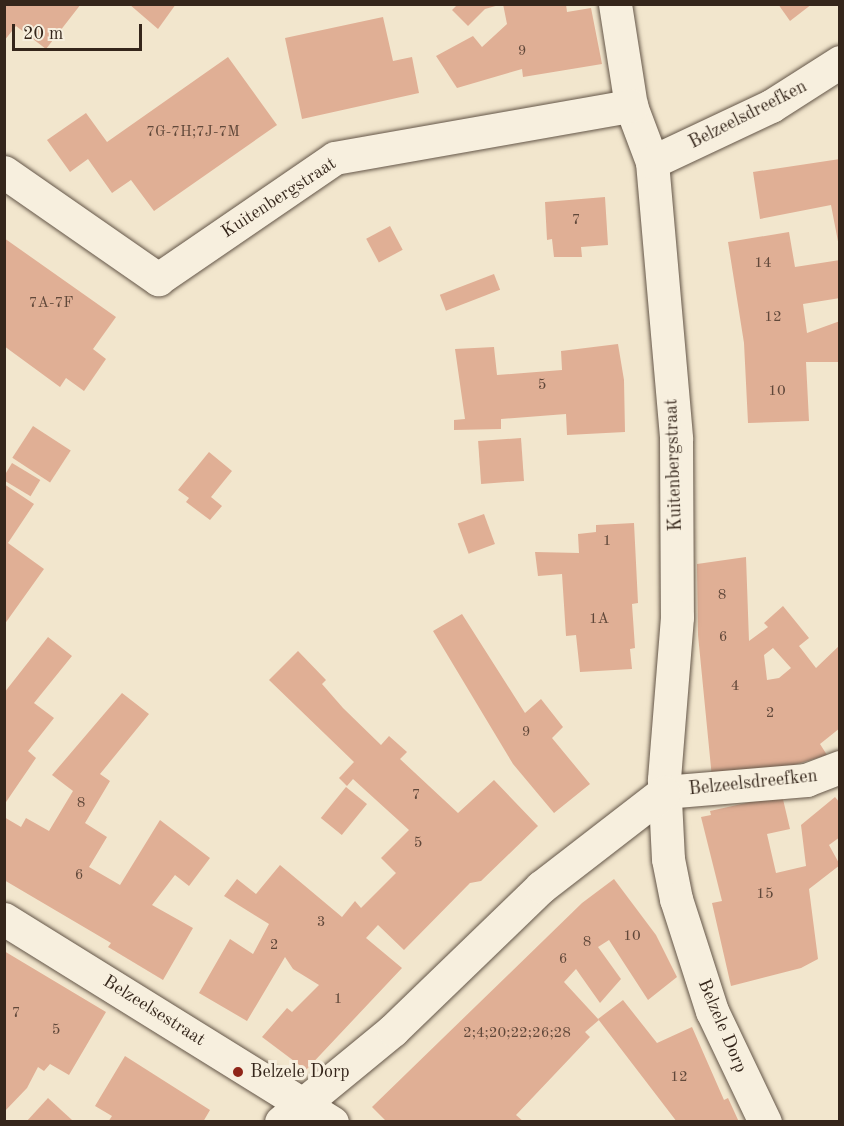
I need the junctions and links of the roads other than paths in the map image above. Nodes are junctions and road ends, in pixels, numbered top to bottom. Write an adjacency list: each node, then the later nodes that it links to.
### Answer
1 (615, 4): 3 (street, Kuitenbergstraat)
2 (840, 62): 4 (street, Belzeelsdreefken)
3 (631, 106): 4 (street, Kuitenbergstraat); 5 (street, Kuitenbergstraat)
4 (652, 162): 7 (street, Kuitenbergstraat)
5 (4, 172)
6 (840, 767): 7 (street, Belzeelsdreefken)
7 (664, 792): 9 (street); 11 (street, Belzele Dorp)
8 (4, 919): 9 (street, Belzeelsestraat)
9 (293, 1112): 10 (street)
10 (332, 1122)
11 (765, 1122)

